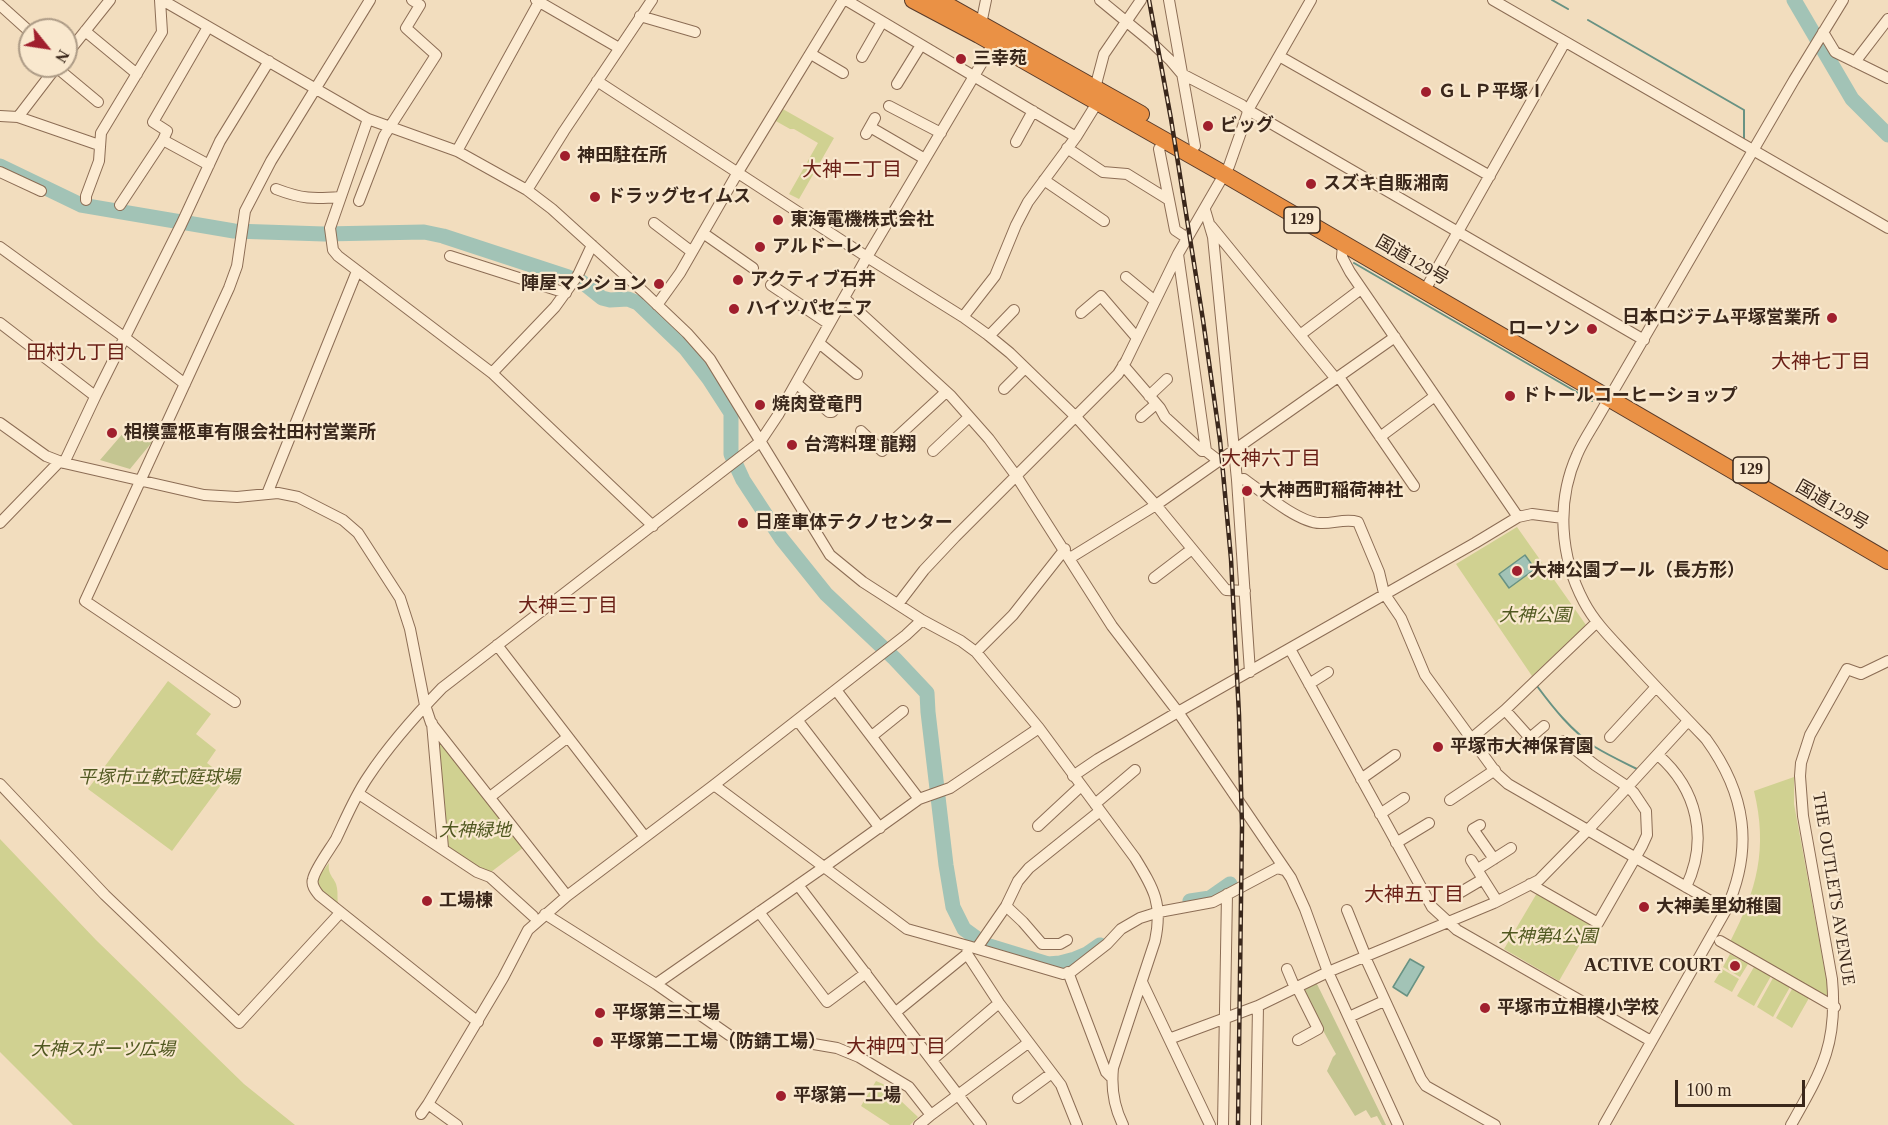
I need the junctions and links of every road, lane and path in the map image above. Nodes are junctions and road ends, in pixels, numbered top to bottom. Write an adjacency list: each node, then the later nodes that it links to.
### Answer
1 (110, 0): 24 (street)
2 (161, 0): 23 (street); 37 (street)
3 (369, 0): 46 (street)
4 (412, 0): 55 (street)
5 (652, 0): 18 (street)
6 (844, 0): 21 (street); 32 (street)
7 (913, 0): 26 (highway, 国道129号 / 129)
8 (938, 0): 26 (highway, 国道129号 / 129)
9 (986, 0): 26 (street)
10 (1100, 0): 22 (street)
11 (1141, 0): 22 (street)
12 (1169, 0): 39 (street)
13 (1311, 0): 33 (street)
14 (1493, 0): 29 (street)
15 (537, 1): 31 (street); 65 (street)
16 (1840, 2): 27 (street)
17 (0, 5): 20 (street)
18 (640, 16): 25 (street); 31 (street)
19 (1888, 19): 36 (street)
20 (18, 21)
21 (882, 22): 30 (street); 34 (street)
22 (1127, 22): 39 (street); 47 (street)
23 (208, 27): 35 (street); 59 (street)
24 (85, 31): 28 (street); 37 (street)
25 (695, 32)
26 (988, 34): 40 (street); 47 (highway, 国道129号 / 129)
27 (1823, 34): 36 (street); 66 (street)
28 (78, 40)
29 (1565, 42): 66 (street); 72 (street)
30 (921, 45): 40 (street); 45 (street)
31 (619, 48): 44 (street)
32 (811, 54): 38 (street); 71 (street)
33 (1279, 56): 50 (street); 72 (street)
34 (862, 57)
35 (269, 62): 46 (street); 68 (street)
36 (1855, 62): 43 (street)
37 (137, 74): 62 (street)
38 (843, 74)
39 (1182, 74): 50 (street); 63 (street)
40 (974, 77): 51 (street); 57 (street)
41 (48, 78): 53 (street)
42 (70, 78): 48 (street)
43 (1888, 78)
44 (597, 81): 71 (street); 75 (street)
45 (897, 84)
46 (316, 89): 54 (street); 126 (street)
47 (1096, 95): 58 (street); 60 (highway, 国道129号 / 129); 63 (highway, 国道129号 / 129)
48 (98, 102)
49 (889, 106): 57 (street)
50 (1248, 110): 69 (street); 87 (street)
51 (1033, 111): 58 (street); 61 (street)
52 (0, 116): 53 (street)
53 (18, 117): 62 (street)
54 (368, 119): 55 (street); 77 (street)
55 (390, 127): 65 (street); 80 (street)
56 (870, 127): 67 (street)
57 (941, 133): 67 (street)
58 (1076, 137): 64 (street)
59 (163, 140): 68 (street); 81 (street)
60 (1164, 141): 69 (highway, 国道129号 / 129); 79 (street)
61 (1016, 142)
62 (99, 145): 78 (street)
63 (1195, 146): 69 (highway, 国道129号 / 129)
64 (1068, 148): 73 (street); 79 (street)
65 (457, 151): 75 (street)
66 (1754, 151): 86 (street); 117 (street)
67 (925, 159): 96 (street)
68 (209, 165): 114 (street)
69 (1227, 170): 82 (street); 90 (highway, 国道129号 / 129); 100 (highway, 国道129号 / 129)
70 (0, 172): 76 (street)
71 (738, 172): 88 (street); 96 (street)
72 (1490, 176): 87 (street)
73 (1044, 180): 83 (street); 109 (street)
74 (276, 189): 77 (street)
75 (527, 190): 91 (street)
76 (41, 191)
77 (340, 197): 98 (street)
78 (86, 200)
79 (1169, 200): 89 (street)
80 (359, 201)
81 (120, 205)
82 (1204, 210): 85 (street); 89 (street)
83 (1098, 220)
84 (654, 224): 93 (street)
85 (1210, 225): 112 (street); 141 (street)
86 (1888, 228)
87 (1458, 232): 100 (street); 117 (street)
88 (703, 233): 93 (street); 97 (street)
89 (1187, 238): 94 (street)
90 (1343, 244): 102 (street); 129 (highway, 国道129号 / 129)
91 (592, 245): 103 (street); 106 (street)
92 (0, 247): 114 (street)
93 (692, 252): 106 (street)
94 (1178, 254): 105 (street); 143 (street)
95 (450, 256): 103 (street)
96 (867, 257): 104 (street); 109 (street)
97 (753, 268)
98 (357, 271): 121 (street); 150 (street)
99 (1126, 277): 105 (street)
100 (1429, 283): 129 (highway, 国道129号 / 129)
101 (771, 285): 111 (street)
102 (1361, 289): 112 (street); 115 (street)
103 (566, 292): 121 (street)
104 (844, 298): 111 (street); 128 (street)
105 (1155, 301): 116 (street)
106 (657, 305): 140 (street)
107 (1084, 307): 116 (street)
108 (1014, 310): 113 (street)
109 (963, 317): 113 (street)
110 (0, 324): 130 (street)
111 (829, 324): 118 (street)
112 (1300, 335): 123 (street)
113 (989, 336): 119 (street)
114 (124, 337): 126 (street); 130 (street)
115 (1395, 337): 123 (street); 131 (street)
116 (1137, 338): 120 (street)
117 (1644, 340): 129 (street)
118 (819, 343): 122 (street); 125 (street)
119 (1025, 368): 127 (street); 135 (street)
120 (1120, 370): 132 (street); 135 (street)
121 (492, 373): 155 (street)
122 (857, 374)
123 (1338, 378): 139 (street); 141 (street)
124 (1167, 379): 132 (street)
125 (796, 383): 133 (street); 140 (street)
126 (185, 384): 148 (street)
127 (1004, 389)
128 (946, 392): 134 (street); 138 (street)
129 (1611, 395): 153 (street); 157 (highway, 国道129号 / 129); 159 (highway, 国道129号 / 129)
130 (95, 396): 145 (street)
131 (1435, 396): 139 (street); 152 (street)
132 (1153, 400): 136 (street); 143 (street)
133 (829, 412)
134 (969, 417): 142 (street); 146 (street)
135 (1076, 417): 146 (street); 151 (street)
136 (1141, 417)
137 (0, 423): 145 (street)
138 (863, 436)
139 (1380, 437): 149 (street)
140 (760, 442): 155 (street); 163 (street)
141 (1234, 450): 144 (street); 147 (street)
142 (933, 451)
143 (1206, 451): 144 (street)
144 (1220, 461): 151 (street)
145 (62, 462): 148 (street); 154 (street)
146 (1017, 477): 158 (street); 163 (street)
147 (1237, 480): 161 (street); 162 (street)
148 (140, 481): 150 (street); 175 (street)
149 (1414, 486)
150 (267, 494): 176 (street)
151 (1156, 505): 156 (street); 158 (street)
152 (1518, 517): 153 (street); 162 (street)
153 (1563, 518): 165 (street)
154 (0, 523)
155 (653, 526): 166 (street)
156 (1192, 549): 160 (street); 161 (street)
157 (1888, 549)
158 (1067, 554): 168 (street); 179 (street)
159 (1888, 561)
160 (1154, 578)
161 (1245, 591): 170 (street)
162 (1384, 593): 167 (street); 188 (street)
163 (898, 604): 164 (street)
164 (922, 620): 168 (street); 174 (street)
165 (1597, 622): 173 (street); 177 (street)
166 (497, 645): 176 (street); 186 (street)
167 (1290, 649): 170 (street); 172 (street)
168 (976, 652): 184 (street)
169 (1888, 661): 254 (street, THE OUTLETS AVENUE)
170 (1250, 672): 179 (street)
171 (1328, 672): 172 (street)
172 (1309, 684): 197 (street)
173 (1656, 687): 181 (street); 187 (street)
174 (836, 690): 180 (street); 185 (street)
175 (235, 702)
176 (425, 705): 182 (street); 235 (street)
177 (1505, 710): 183 (street); 188 (street)
178 (903, 711): 185 (street)
179 (1178, 712): 196 (street); 222 (street)
180 (798, 721): 199 (street); 212 (street)
181 (1688, 721): 191 (street); 232 (street)
182 (432, 725): 203 (street); 216 (street)
183 (1544, 726)
184 (1039, 728): 196 (street); 205 (street)
185 (872, 736): 205 (street)
186 (568, 737): 203 (street); 214 (street)
187 (1610, 737)
188 (1472, 738): 194 (street)
189 (1564, 741): 192 (street)
190 (1395, 755): 197 (street)
191 (1658, 755): 201 (street); 226 (street)
192 (1594, 765): 195 (street); 201 (street)
193 (1135, 770): 207 (street)
194 (1495, 770): 206 (street); 213 (street)
195 (1587, 775)
196 (1073, 776): 200 (street)
197 (1361, 779): 208 (street)
198 (0, 784): 235 (street)
199 (714, 785): 214 (street); 221 (street)
200 (1081, 786): 207 (street); 211 (street)
201 (1628, 787): 213 (street); 218 (street)
202 (362, 796): 216 (street)
203 (490, 797): 229 (street)
204 (1404, 798): 208 (street)
205 (919, 799): 212 (street)
206 (1456, 799)
207 (1098, 808): 231 (street); 234 (street)
208 (1380, 814): 215 (street)
209 (1429, 823): 215 (street)
210 (1480, 825): 219 (street)
211 (1038, 826)
212 (880, 828): 221 (street)
213 (1588, 830): 218 (street); 224 (street)
214 (645, 837): 229 (street)
215 (1396, 843): 239 (street)
216 (443, 848): 238 (street)
217 (1511, 848): 219 (street)
218 (1636, 857): 224 (street); 226 (street)
219 (1494, 859): 223 (street)
220 (1471, 860): 223 (street)
221 (824, 867): 225 (street); 242 (street)
222 (1284, 870): 228 (street); 246 (street)
223 (1481, 874): 227 (street); 230 (street)
224 (1530, 884): 230 (street)
225 (798, 885): 233 (street); 247 (street)
226 (1686, 887): 232 (street)
227 (1461, 892)
228 (1227, 894): 234 (street); 257 (street)
229 (567, 896): 236 (street)
230 (1497, 901): 239 (street)
231 (1005, 906): 241 (street); 242 (street)
232 (1726, 910): 261 (street)
233 (759, 912): 247 (street); 249 (street)
234 (1159, 912): 245 (street); 248 (street)
235 (340, 913): 258 (street)
236 (545, 914): 249 (street); 258 (street)
237 (1347, 915): 243 (street)
238 (533, 916)
239 (1446, 922): 243 (street); 261 (street)
240 (1720, 941): 254 (street)
241 (1064, 945)
242 (971, 949): 245 (street); 252 (street); 255 (street)
243 (1366, 957): 246 (street); 251 (street)
244 (1287, 969): 250 (street)
245 (1068, 972): 265 (street)
246 (1328, 972): 250 (street); 256 (street)
247 (866, 973): 255 (street)
248 (1142, 982): 259 (street); 265 (street)
249 (656, 984): 270 (street)
250 (1296, 988): 253 (street); 260 (street)
251 (1384, 1001): 256 (street); 280 (street)
252 (999, 1003): 262 (street); 263 (street)
253 (1258, 1006): 257 (street); 278 (street)
254 (1835, 1006): 282 (street, THE OUTLETS AVENUE)
255 (896, 1012): 263 (street)
256 (1349, 1017): 279 (street)
257 (1226, 1018): 259 (street); 277 (street)
258 (478, 1022): 268 (street)
259 (1169, 1039): 276 (street)
260 (1298, 1040)
261 (1651, 1041): 281 (street)
262 (1028, 1043): 264 (street); 267 (street)
263 (932, 1060): 267 (street)
264 (1052, 1074): 266 (street); 274 (street)
265 (1112, 1078): 275 (street)
266 (1022, 1092)
267 (959, 1095): 270 (street); 273 (street)
268 (428, 1104): 269 (street); 271 (street)
269 (421, 1114)
270 (931, 1115): 272 (street)
271 (457, 1125)
272 (919, 1125)
273 (981, 1125)
274 (1077, 1125)
275 (1123, 1125)
276 (1210, 1125)
277 (1223, 1125)
278 (1256, 1125)
279 (1398, 1125)
280 (1495, 1125)
281 (1604, 1125)
282 (1791, 1125)

